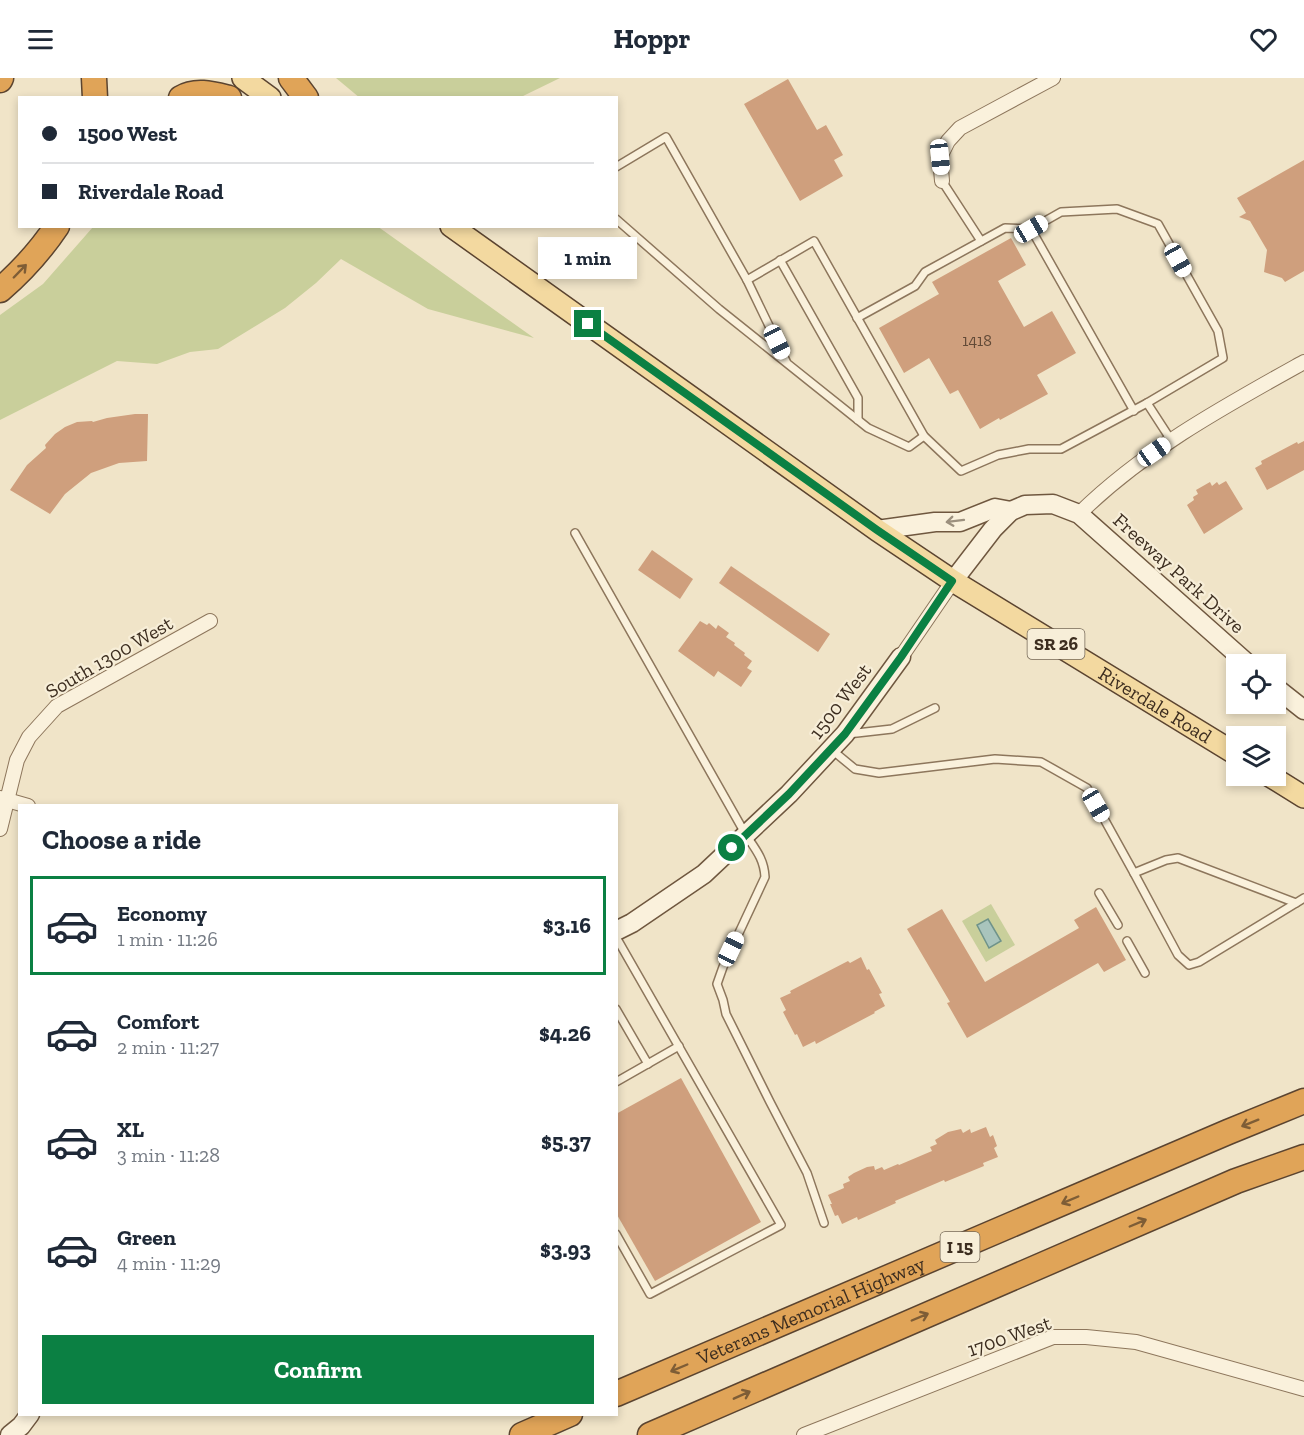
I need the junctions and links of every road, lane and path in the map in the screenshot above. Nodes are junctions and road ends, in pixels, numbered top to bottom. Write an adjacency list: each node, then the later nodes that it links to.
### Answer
1 (94, 78): 5 (highway)
2 (243, 78): 8 (main road)
3 (291, 78): 9 (highway)
4 (1053, 78): 11 (street)
5 (95, 96)
6 (187, 96): 7 (highway)
7 (220, 96)
8 (267, 96)
9 (304, 96)
10 (618, 166): 20 (lane)
11 (942, 181): 17 (lane)
12 (618, 221): 24 (lane)
13 (56, 228): 18 (highway)
14 (66, 228): 18 (highway)
15 (454, 228): 32 (main road, Riverdale Road / SR 26)
16 (1031, 229): 17 (lane); 25 (lane); 26 (lane)
17 (981, 241): 22 (lane)
18 (39, 250): 21 (highway, one-way to 18)
19 (780, 260): 20 (lane); 22 (lane); 27 (lane)
20 (747, 280): 24 (lane)
21 (0, 290)
22 (858, 318): 28 (lane)
23 (1304, 362): 29 (street)
24 (787, 363): 27 (lane)
25 (1148, 403): 26 (lane); 29 (lane)
26 (1134, 411): 28 (lane)
27 (858, 420): 28 (lane)
28 (924, 436)
29 (1171, 440): 31 (street)
30 (1011, 511): 31 (street); 32 (street, one-way to 32); 34 (street, 1500 West)
31 (1079, 514): 36 (street, Freeway Park Drive)
32 (877, 530): 34 (main road, Riverdale Road / SR 26)
33 (575, 533): 49 (lane)
34 (952, 581): 37 (street, 1500 West); 42 (main road, Riverdale Road / SR 26)
35 (210, 621): 46 (street, South 1300 West)
36 (1237, 654)
37 (901, 657): 41 (street, 1500 West)
38 (1286, 696): 40 (street)
39 (935, 708): 41 (lane)
40 (1304, 710)
41 (845, 734): 43 (street, 1500 West)
42 (1226, 748)
43 (832, 750): 49 (street, 1500 West); 50 (lane)
44 (1286, 786): 45 (main road)
45 (1304, 797)
46 (3, 798): 47 (street); 48 (street, South 1300 West)
47 (22, 804)
48 (0, 829)
49 (746, 835): 55 (street, 1500 West); 65 (lane)
50 (1134, 873): 53 (lane); 53 (lane)
51 (1099, 892): 54 (lane)
52 (1304, 898): 53 (lane)
53 (1296, 903)
54 (1118, 925)
55 (618, 930)
56 (618, 940): 60 (lane)
57 (1127, 941): 58 (lane)
58 (1145, 973)
59 (618, 1013): 61 (lane)
60 (679, 1046): 61 (lane); 66 (lane)
61 (648, 1064): 62 (lane)
62 (618, 1081)
63 (1304, 1101): 68 (highway, Veterans Memorial Highway / I 15, one-way to 68)
64 (1304, 1157): 73 (highway, I 15, one-way to 64)
65 (824, 1223)
66 (618, 1238)
67 (1304, 1389): 74 (street, 1700 West)
68 (618, 1393)
69 (28, 1416): 71 (street)
70 (565, 1416): 72 (highway)
71 (10, 1435)
72 (522, 1435)
73 (650, 1435)
74 (804, 1435)

